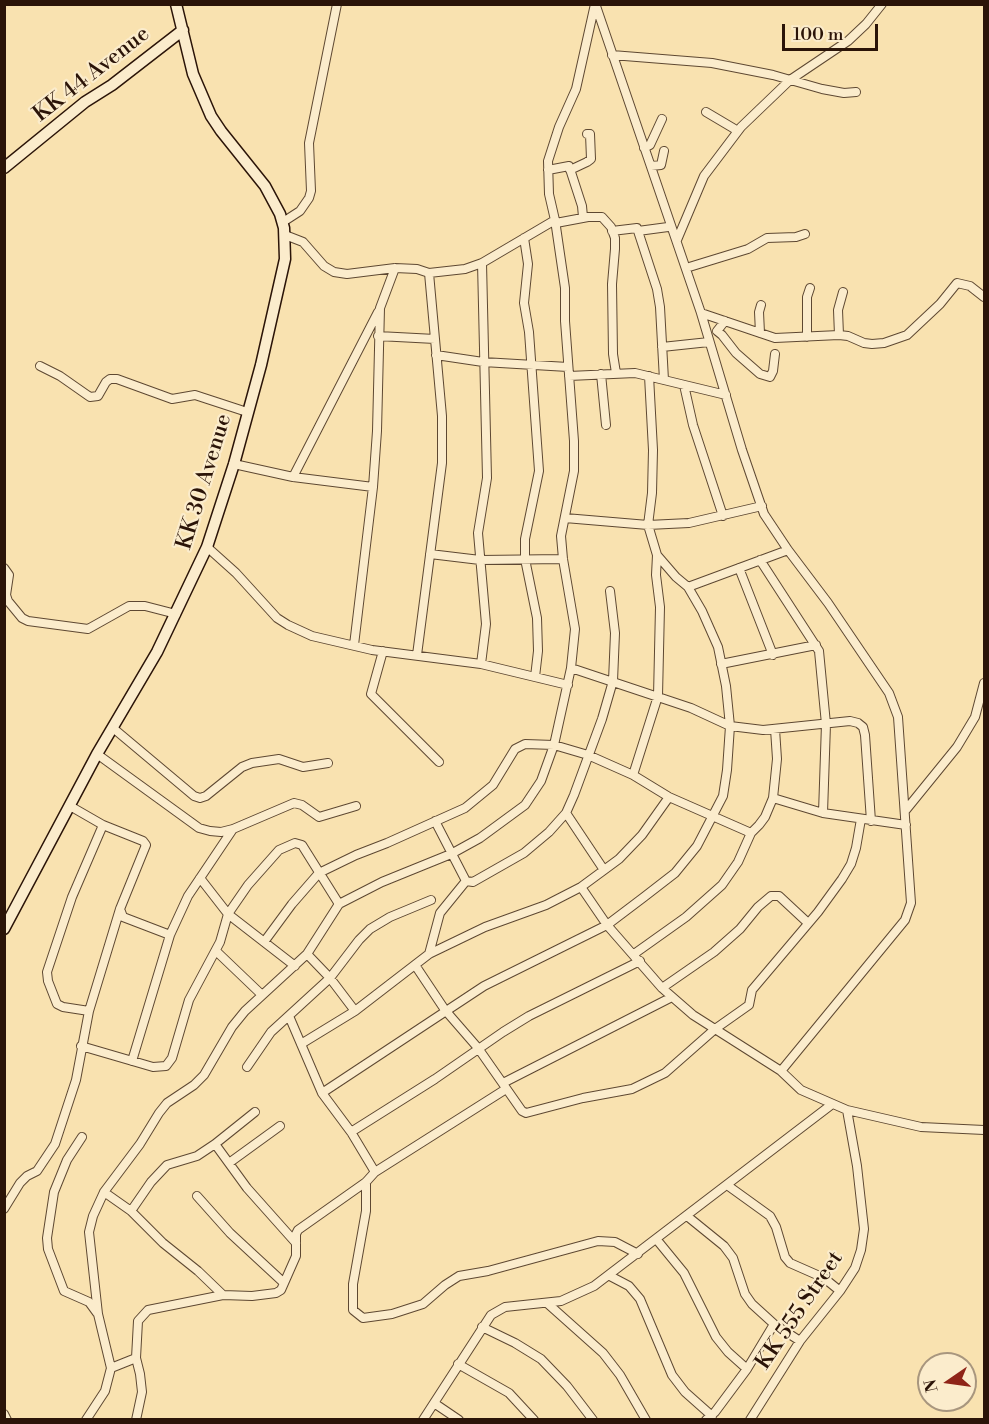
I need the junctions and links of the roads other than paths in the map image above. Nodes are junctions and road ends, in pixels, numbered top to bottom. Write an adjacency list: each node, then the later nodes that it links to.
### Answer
1 (176, 4): 5 (main road, KK 44 Avenue)
2 (338, 4): 20 (street)
3 (595, 4): 6 (street); 17 (street)
4 (882, 4): 7 (street)
5 (183, 30): 16 (main road, KK 44 Avenue); 20 (main road, KK 30 Avenue)
6 (612, 55): 7 (street); 13 (street)
7 (790, 80): 8 (street); 11 (street)
8 (856, 92)
9 (706, 112): 11 (street)
10 (662, 119): 13 (street)
11 (738, 131): 28 (street)
12 (588, 134): 18 (street)
13 (644, 148): 15 (street)
14 (664, 151): 15 (street)
15 (651, 166): 28 (street)
16 (4, 168)
17 (549, 170): 18 (street); 21 (street)
18 (570, 170): 19 (street)
19 (583, 217): 21 (street); 23 (street)
20 (283, 222): 26 (main road, KK 30 Avenue)
21 (555, 222): 27 (street); 52 (street)
22 (668, 227): 24 (street)
23 (612, 231): 24 (street); 53 (street)
24 (638, 231): 46 (street)
25 (805, 234): 31 (street)
26 (285, 235): 30 (street); 60 (main road, KK 30 Avenue)
27 (524, 238): 29 (street); 50 (street)
28 (677, 240): 31 (street)
29 (482, 263): 32 (street); 49 (street)
30 (395, 268): 32 (street); 37 (street)
31 (686, 268): 38 (street)
32 (429, 273): 44 (street)
33 (810, 288): 43 (street)
34 (843, 292): 41 (street)
35 (984, 297): 41 (street)
36 (761, 305): 40 (street)
37 (380, 308): 42 (street); 63 (street)
38 (701, 313): 39 (street); 45 (street)
39 (724, 321): 40 (street); 47 (street)
40 (760, 333): 43 (street)
41 (839, 335): 43 (street)
42 (378, 336): 44 (street); 64 (street)
43 (807, 337)
44 (435, 339): 48 (street)
45 (710, 342): 46 (street); 59 (street)
46 (662, 347): 57 (street)
47 (775, 354)
48 (436, 355): 49 (street); 71 (street)
49 (483, 362): 50 (street); 74 (street)
50 (531, 364): 52 (street); 75 (street)
51 (40, 366): 60 (street)
52 (568, 367): 55 (street)
53 (616, 373): 54 (street); 56 (street)
54 (601, 374): 55 (street); 61 (street)
55 (569, 376): 67 (street)
56 (649, 376): 57 (street); 68 (street)
57 (664, 380): 58 (street)
58 (684, 385): 59 (street); 66 (street)
59 (726, 395): 65 (street)
60 (247, 412): 62 (main road, KK 30 Avenue)
61 (606, 425)
62 (234, 464): 63 (street); 69 (main road, KK 30 Avenue)
63 (293, 477): 64 (street)
64 (373, 487): 82 (street)
65 (762, 506): 66 (street); 70 (street)
66 (723, 516): 68 (street)
67 (565, 518): 68 (street); 73 (street)
68 (648, 525): 72 (street)
69 (207, 548): 81 (main road, KK 30 Avenue); 82 (street)
70 (788, 550): 76 (street); 109 (street)
71 (430, 554): 74 (street); 85 (street)
72 (657, 555): 79 (street); 94 (street)
73 (563, 559): 75 (street); 89 (street)
74 (480, 560): 75 (street); 87 (street)
75 (525, 560): 90 (street)
76 (760, 560): 78 (street); 83 (street)
77 (4, 568): 81 (street)
78 (739, 568): 79 (street); 86 (street)
79 (688, 587): 88 (street)
80 (610, 591): 91 (street)
81 (176, 614): 97 (main road, KK 30 Avenue)
82 (354, 645): 84 (street)
83 (816, 645): 86 (street); 95 (street)
84 (383, 651): 85 (street); 102 (street)
85 (417, 655): 87 (street)
86 (773, 655): 88 (street)
87 (481, 664): 90 (street)
88 (721, 664): 96 (street)
89 (571, 669): 91 (street); 93 (street)
90 (535, 677): 93 (street)
91 (613, 681): 94 (street); 101 (street)
92 (984, 683): 109 (street)
93 (568, 685): 99 (street)
94 (658, 696): 96 (street); 104 (street)
95 (826, 724): 98 (street); 111 (street); 115 (street)
96 (730, 726): 98 (street); 112 (street)
97 (114, 728): 100 (main road, KK 30 Avenue); 103 (street)
98 (775, 729): 106 (street)
99 (554, 745): 101 (street); 114 (street); 120 (street)
100 (97, 754): 107 (main road, KK 30 Avenue); 118 (street)
101 (588, 755): 104 (street); 110 (street)
102 (439, 762)
103 (328, 763)
104 (633, 775): 105 (street)
105 (669, 797): 112 (street); 121 (street)
106 (773, 798): 111 (street); 119 (street)
107 (70, 806): 116 (street); 132 (main road, KK 30 Avenue)
108 (356, 806): 118 (street)
109 (905, 811): 117 (street)
110 (566, 813): 121 (street); 124 (street)
111 (823, 813): 113 (street)
112 (713, 816): 119 (street); 131 (street)
113 (861, 819): 115 (street); 130 (street)
114 (435, 821): 120 (street); 122 (street)
115 (871, 821): 117 (street)
116 (103, 825): 128 (street); 147 (street)
117 (906, 825): 156 (street)
118 (233, 829): 123 (street)
119 (751, 832): 138 (street)
120 (451, 854): 124 (street); 127 (street)
121 (604, 870): 125 (street)
122 (319, 873): 127 (street); 129 (street); 134 (street)
123 (200, 878): 129 (street); 133 (street)
124 (466, 880): 137 (street)
125 (581, 887): 131 (street); 137 (street)
126 (431, 900): 142 (street)
127 (339, 904): 136 (street)
128 (120, 909): 133 (street); 147 (street)
129 (228, 914): 134 (street); 135 (street)
130 (808, 923): 143 (street); 150 (street)
131 (607, 925): 138 (street); 146 (street)
132 (4, 929)
133 (170, 935): 154 (street)
134 (264, 942): 141 (street)
135 (216, 951): 144 (street); 154 (street)
136 (307, 954): 141 (street); 142 (street)
137 (429, 954): 140 (street)
138 (634, 954): 139 (street)
139 (640, 962): 143 (street); 153 (street)
140 (415, 965): 146 (street); 148 (street)
141 (295, 966): 144 (street)
142 (330, 978): 148 (street); 149 (street)
143 (662, 988): 145 (street)
144 (262, 995): 171 (street)
145 (672, 997): 150 (street); 157 (street)
146 (445, 1010): 153 (street); 158 (street)
147 (89, 1011): 152 (street)
148 (355, 1011): 151 (street)
149 (289, 1016): 151 (street); 155 (street)
150 (715, 1029): 156 (street); 157 (street)
151 (301, 1044): 158 (street)
152 (81, 1046): 154 (street); 173 (street)
153 (478, 1048): 157 (street); 164 (street)
154 (132, 1061)
155 (247, 1067)
156 (781, 1071): 159 (street)
157 (505, 1086): 168 (street)
158 (322, 1093): 164 (street)
159 (831, 1105): 160 (street); 170 (street)
160 (847, 1110): 163 (street); 181 (street, KK 555 Street)
161 (255, 1112): 166 (street)
162 (280, 1126): 167 (street)
163 (984, 1130)
164 (351, 1132): 168 (street)
165 (82, 1137): 184 (street)
166 (215, 1144): 167 (street); 174 (street)
167 (229, 1163): 177 (street)
168 (375, 1172): 169 (street)
169 (366, 1182): 177 (street); 178 (street)
170 (727, 1185): 175 (street); 181 (street)
171 (104, 1192): 174 (street); 184 (street)
172 (197, 1196): 180 (street)
173 (4, 1209)
174 (131, 1211): 182 (street)
175 (687, 1216): 176 (street); 185 (street)
176 (657, 1240): 178 (street); 191 (street)
177 (296, 1243): 180 (street)
178 (638, 1254): 179 (street)
179 (610, 1276): 183 (street); 194 (street)
180 (284, 1283): 182 (street)
181 (840, 1291): 187 (street, KK 555 Street)
182 (223, 1295): 188 (street)
183 (547, 1303): 186 (street); 202 (street)
184 (98, 1314): 190 (street)
185 (774, 1324): 187 (street); 191 (street)
186 (482, 1327): 189 (street); 201 (street)
187 (800, 1341): 203 (street, KK 555 Street)
188 (136, 1358): 190 (street); 197 (street)
189 (458, 1364): 192 (street); 200 (street)
190 (111, 1368): 196 (street)
191 (747, 1368): 194 (street)
192 (434, 1403): 198 (street); 199 (street)
193 (4, 1414): 195 (street)
194 (709, 1418)
195 (7, 1419)
196 (86, 1419)
197 (136, 1419)
198 (423, 1419)
199 (459, 1419)
200 (534, 1419)
201 (593, 1419)
202 (646, 1419)
203 (750, 1419)

